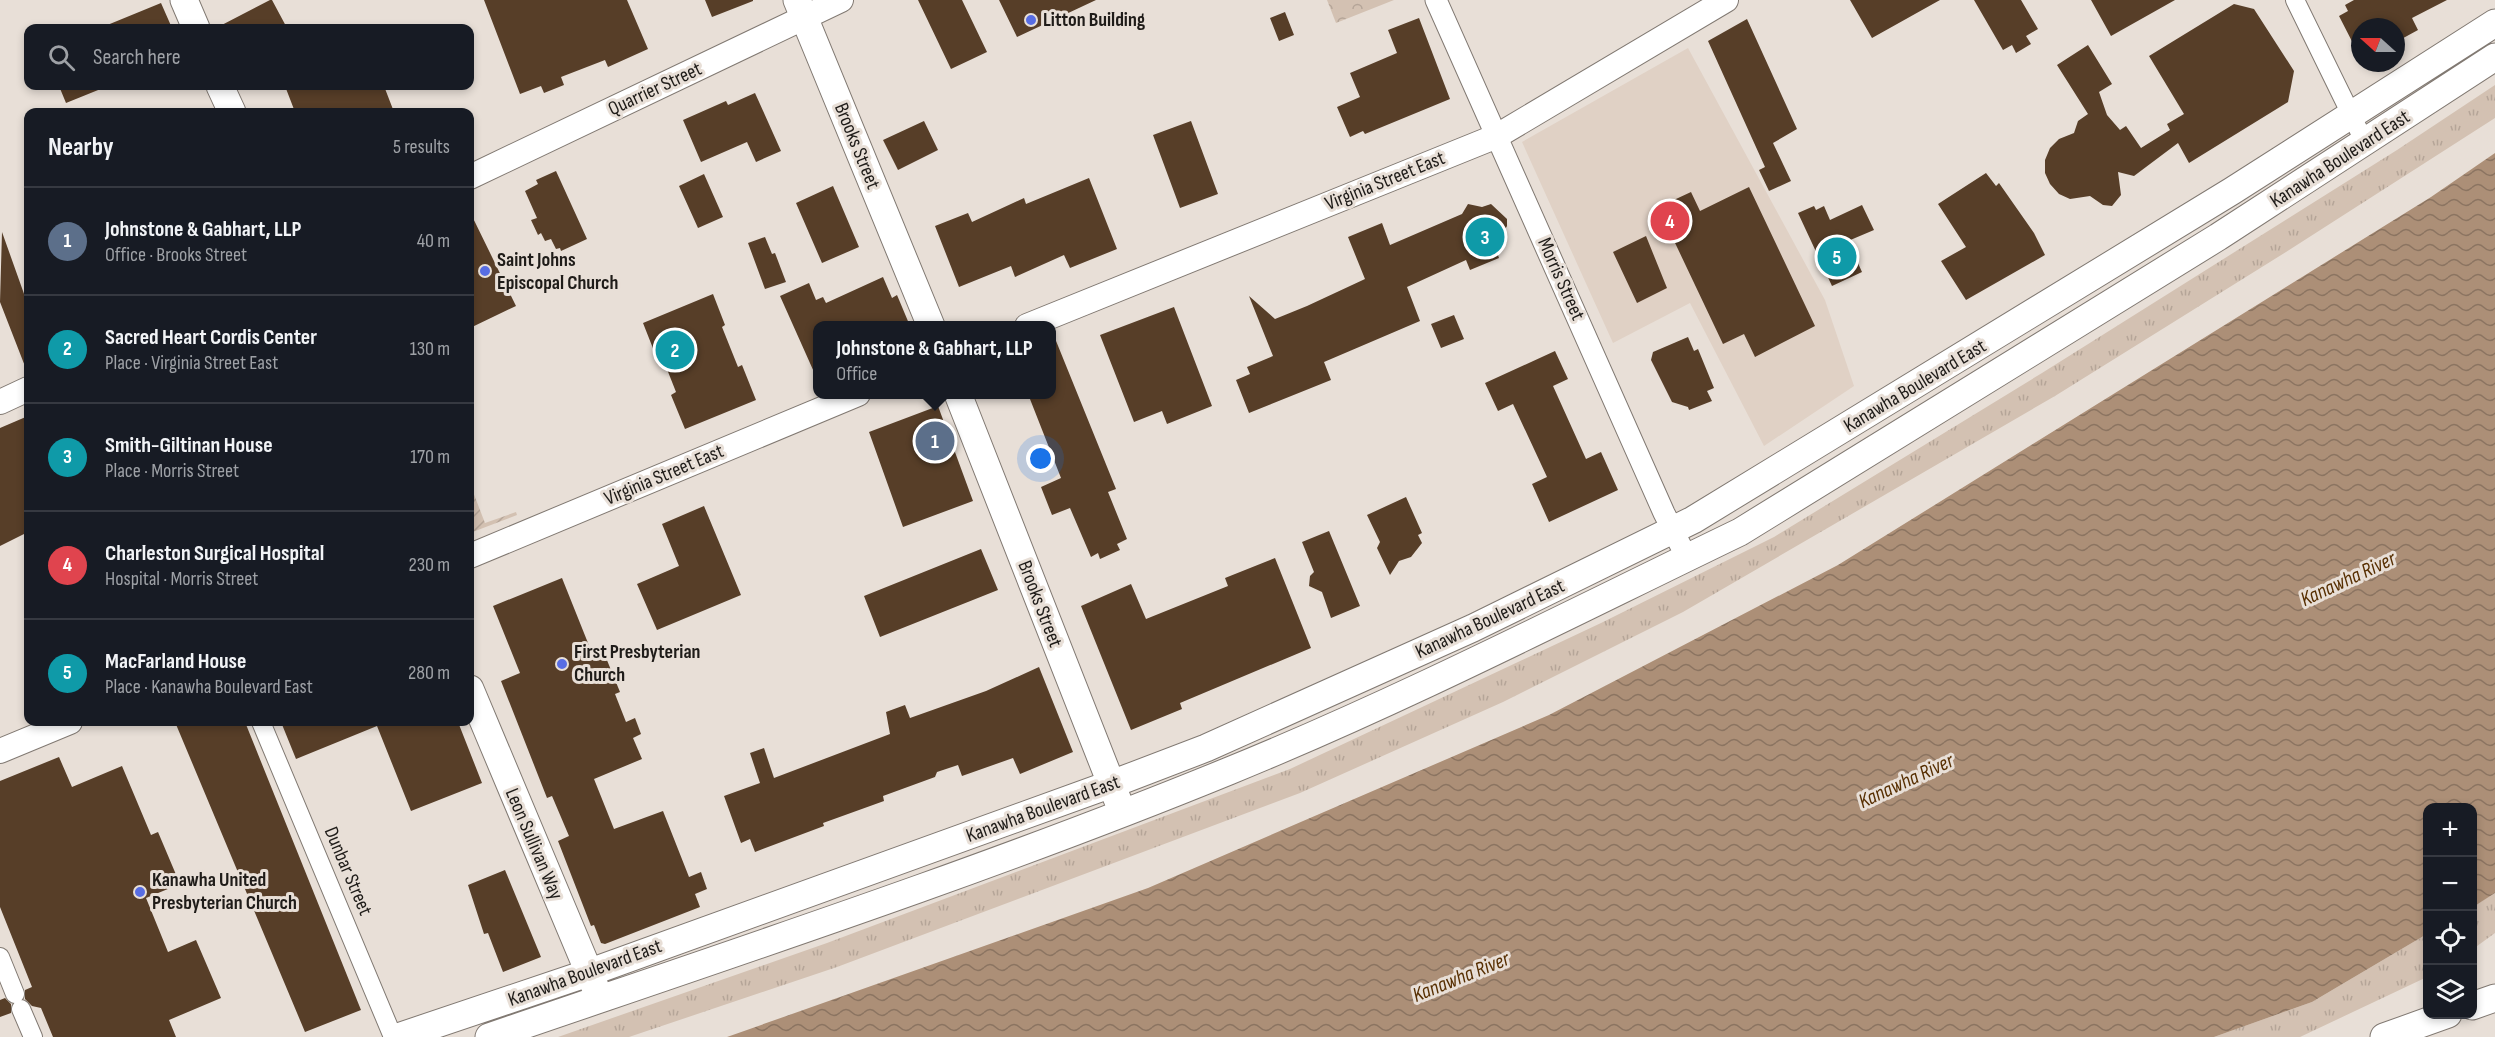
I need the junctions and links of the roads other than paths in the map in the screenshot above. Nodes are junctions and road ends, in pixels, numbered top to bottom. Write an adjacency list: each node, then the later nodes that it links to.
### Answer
1 (184, 0): 8 (main road)
2 (841, 0): 6 (main road, Quarrier Street)
3 (1436, 0): 13 (street, Morris Street)
4 (1726, 0): 13 (main road, Virginia Street East)
5 (2295, 0): 12 (street)
6 (801, 9): 15 (main road, Quarrier Street); 16 (main road, Brooks Street)
7 (2495, 23): 12 (main road, Kanawha Boulevard East)
8 (194, 24)
9 (2495, 57): 14 (main road, Kanawha Boulevard East)
10 (222, 90): 11 (main road)
11 (230, 108)
12 (2351, 116): 14 (street); 22 (main road, Kanawha Boulevard East)
13 (1497, 136): 17 (main road, Virginia Street East); 22 (street, Morris Street)
14 (2365, 143): 24 (main road, Kanawha Boulevard East)
15 (474, 175)
16 (929, 321)
17 (1038, 321)
18 (24, 391): 21 (main road)
19 (846, 399): 23 (main road, Virginia Street East)
20 (960, 399): 29 (main road, Brooks Street)
21 (0, 402)
22 (1672, 532): 24 (street, Morris Street); 29 (main road, Kanawha Boulevard East)
23 (474, 554)
24 (1687, 558): 30 (main road, Kanawha Boulevard East)
25 (474, 699): 32 (main road, Leon Sullivan Way)
26 (60, 726): 28 (main road)
27 (263, 726): 38 (street, Dunbar Street)
28 (0, 751)
29 (1111, 784): 30 (main road, Brooks Street); 32 (main road, Kanawha Boulevard East)
30 (1123, 813): 33 (main road, Kanawha Boulevard East)
31 (0, 957): 37 (street)
32 (588, 972): 33 (main road, Leon Sullivan Way); 39 (main road, Kanawha Boulevard East)
33 (600, 998): 40 (main road, Kanawha Boulevard East)
34 (2495, 998): 35 (main road)
35 (2477, 1004)
36 (2434, 1019): 41 (main road)
37 (33, 1037)
38 (393, 1037)
39 (398, 1037)
40 (489, 1037)
41 (2384, 1037)

